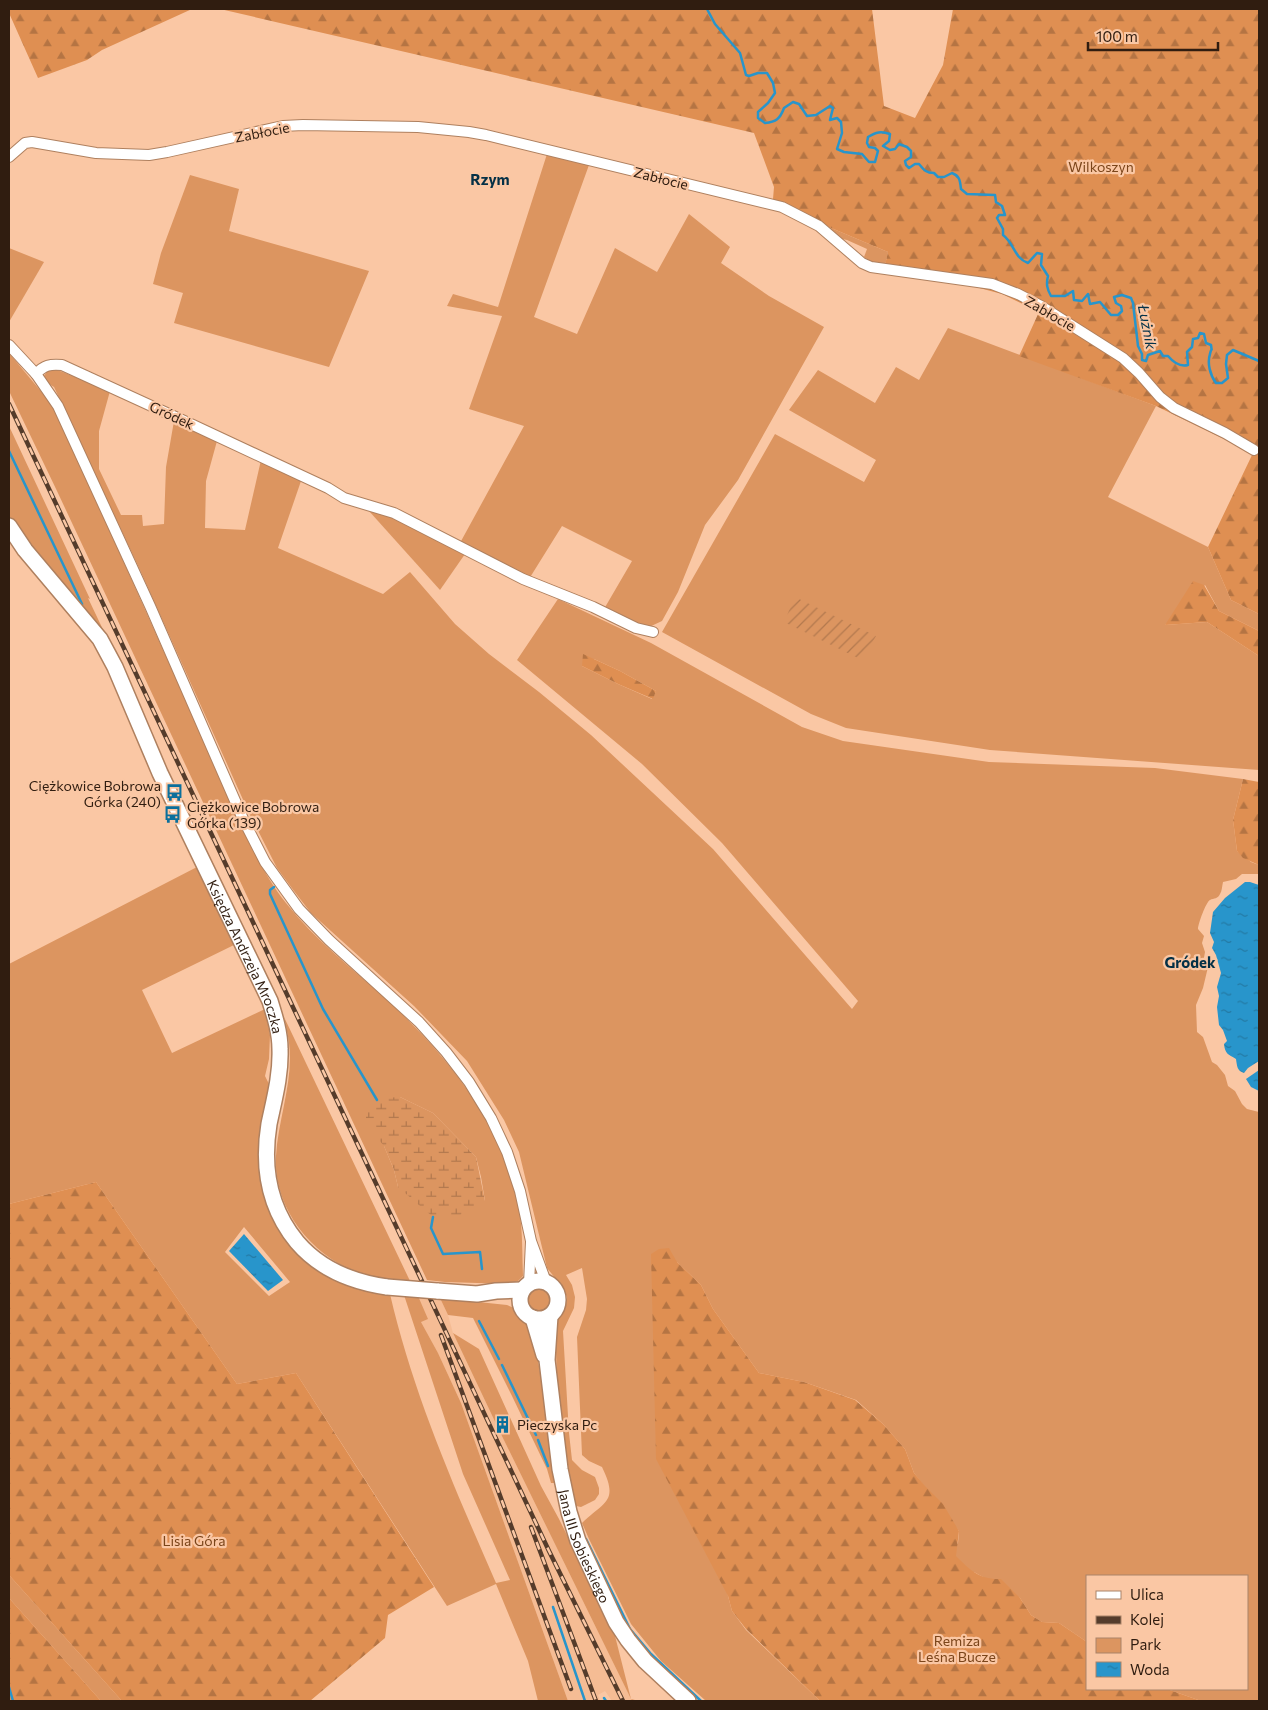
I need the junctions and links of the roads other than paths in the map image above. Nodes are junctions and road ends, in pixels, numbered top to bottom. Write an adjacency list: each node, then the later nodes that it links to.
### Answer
1 (9, 158): 4 (street, Zabłocie)
2 (9, 345): 3 (street)
3 (36, 374): 6 (street, Gródek); 7 (street)
4 (1254, 450)
5 (9, 526): 10 (street, Księdza Andrzeja Mroczka, bridge)
6 (653, 632)
7 (531, 1242): 8 (street); 9 (street)
8 (546, 1282): 9 (street); 12 (street)
9 (526, 1287): 10 (street, Księdza Andrzeja Mroczka); 11 (street)
10 (477, 1294): 11 (street, Księdza Andrzeja Mroczka)
11 (521, 1307): 13 (street)
12 (550, 1316): 13 (street); 14 (street, Jana III Sobieskiego)
13 (533, 1318): 14 (street, Jana III Sobieskiego)
14 (547, 1360): 15 (street, Jana III Sobieskiego)
15 (688, 1701)

